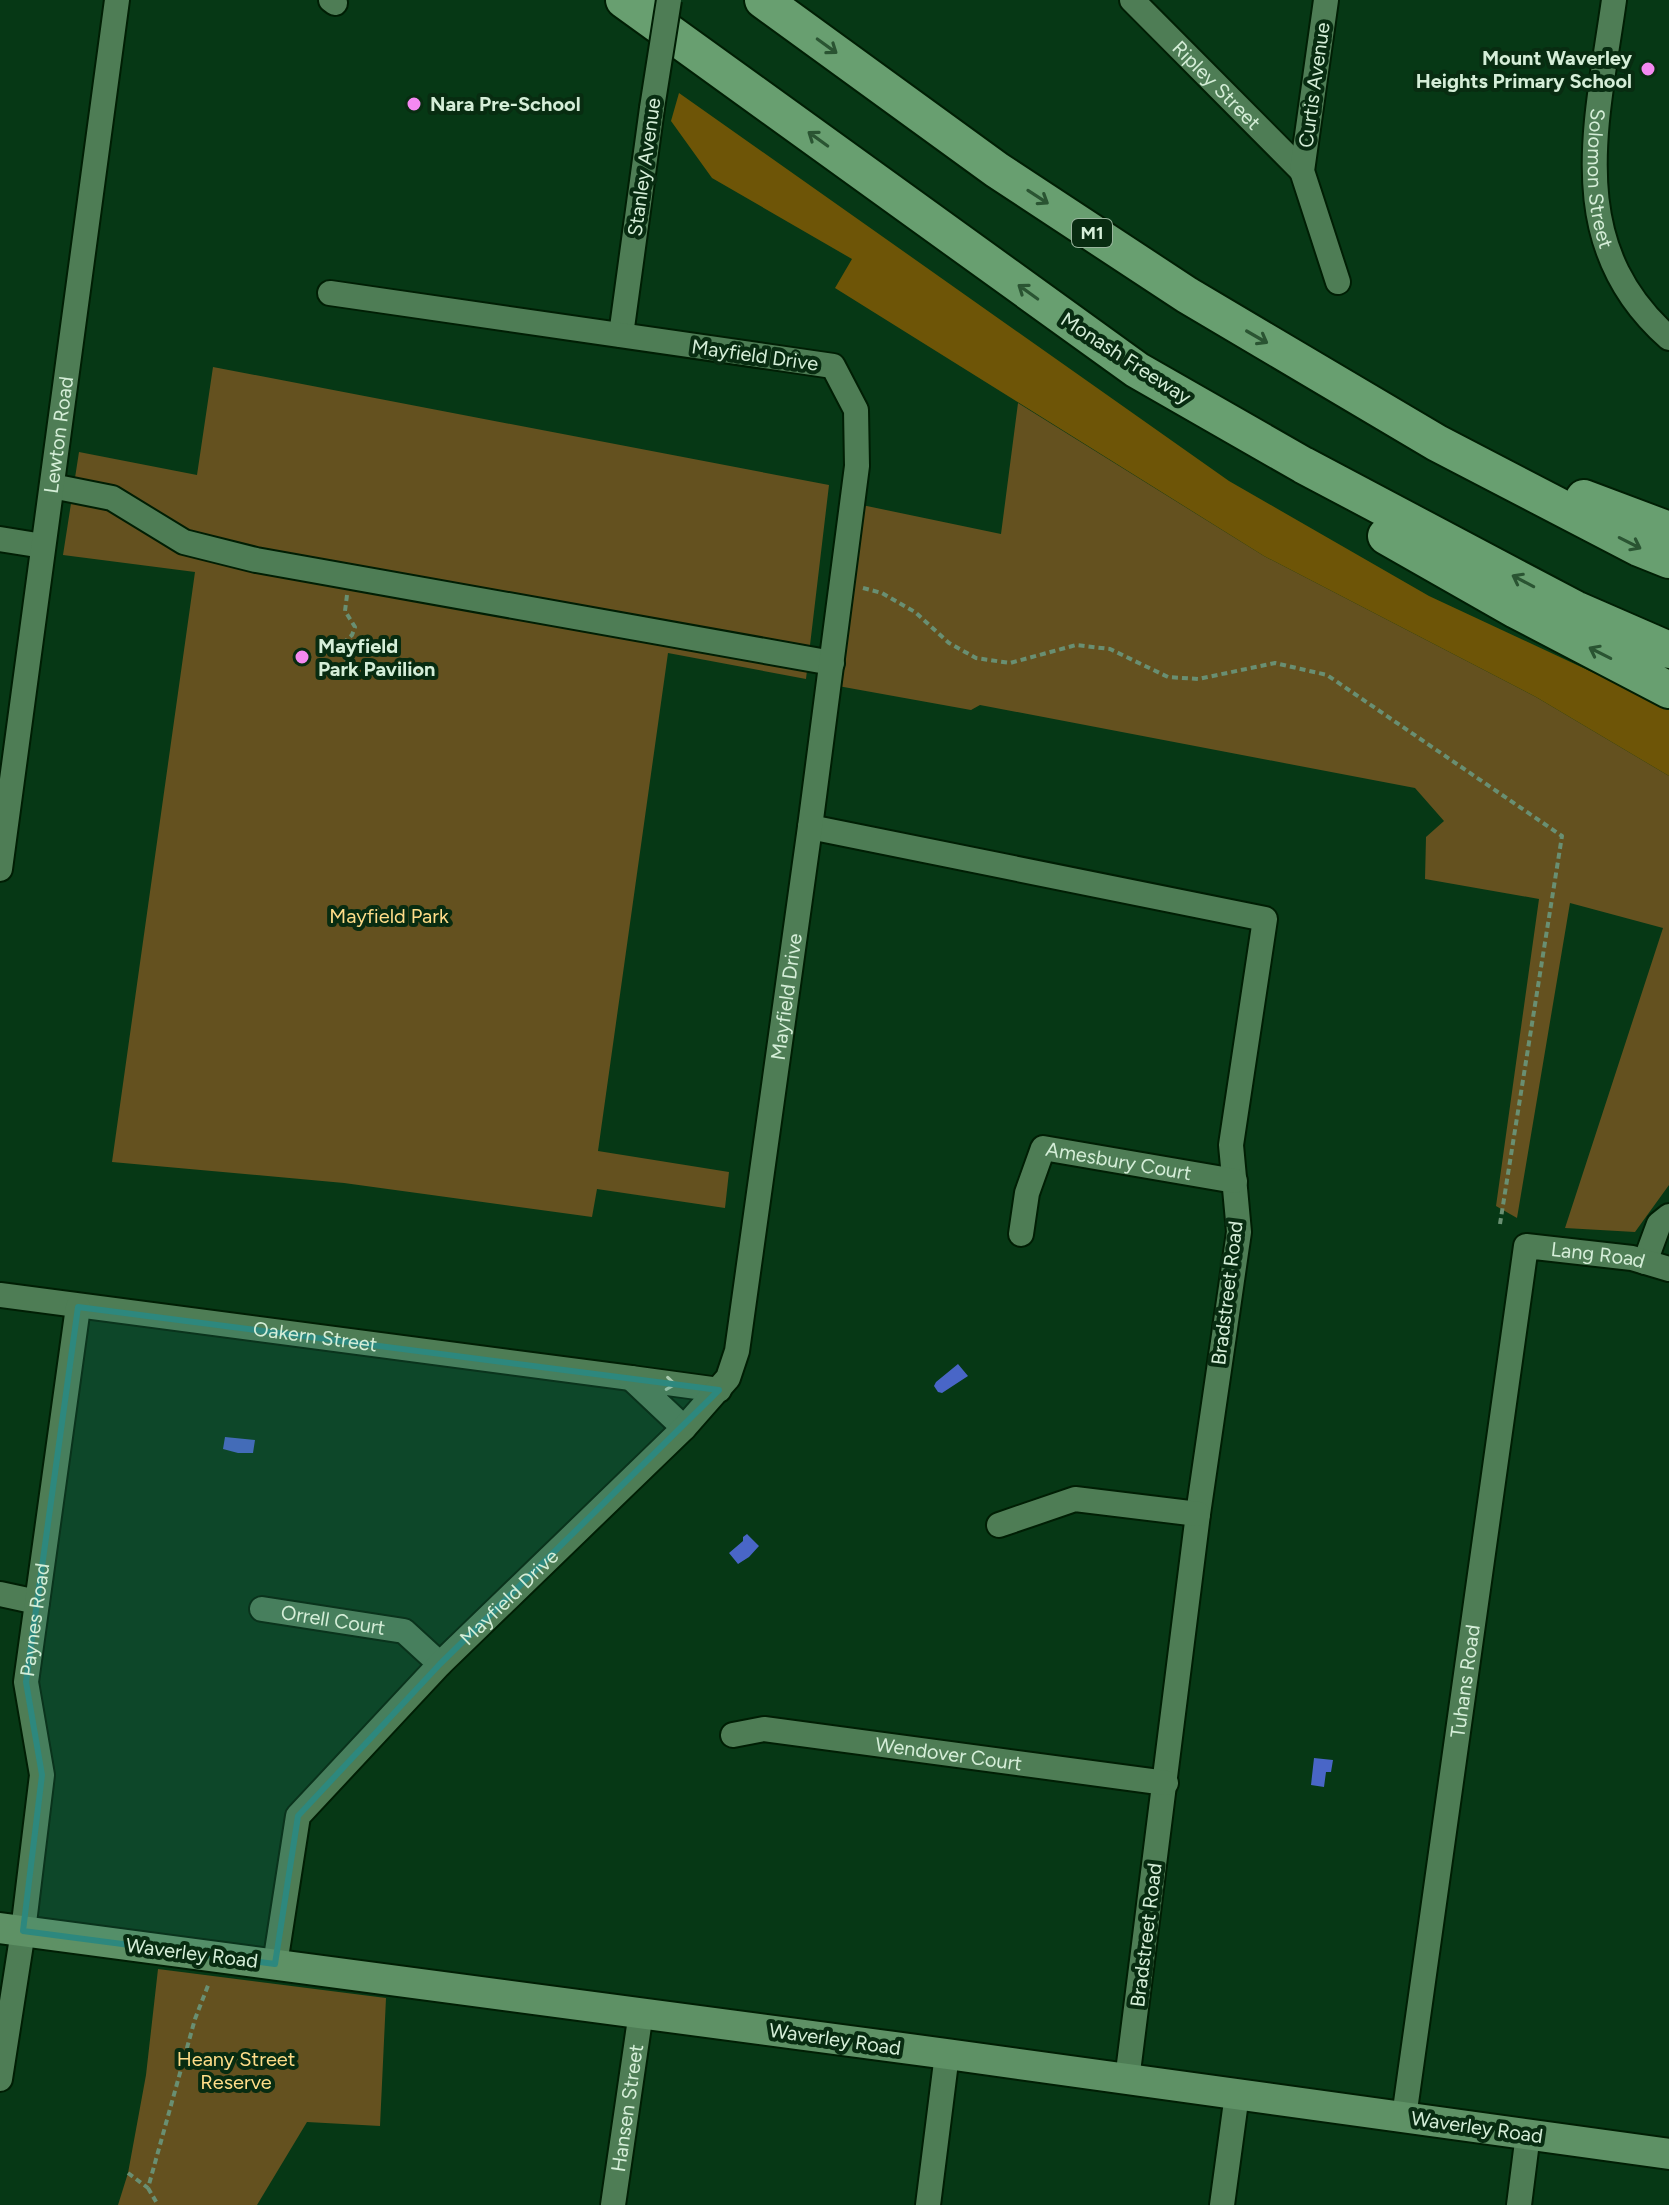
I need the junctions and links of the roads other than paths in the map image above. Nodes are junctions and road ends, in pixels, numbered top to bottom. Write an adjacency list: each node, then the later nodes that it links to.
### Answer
1 (117, 0): 15 (street, Lewton Road)
2 (624, 0): 13 (highway, Monash Freeway, one-way to 2)
3 (669, 0): 11 (street, Stanley Avenue, bridge)
4 (763, 0): 14 (highway, M1, one-way to 14)
5 (1132, 0): 8 (street, Ripley Street)
6 (1326, 0): 8 (street, Curtis Avenue)
7 (1614, 0): 12 (street, Solomon Street)
8 (1302, 171): 9 (street)
9 (1338, 282)
10 (330, 293): 11 (street, Mayfield Drive)
11 (621, 335): 21 (street, Mayfield Drive)
12 (1669, 338)
13 (1137, 370): 20 (highway, Monash Freeway, one-way to 13); 22 (highway, one-way to 13)
14 (1437, 443): 16 (highway); 19 (highway, M1, one-way to 19)
15 (52, 486): 18 (street, Lewton Road); 21 (street)
16 (1669, 530)
17 (0, 539): 18 (street)
18 (43, 546): 24 (street, Lewton Road)
19 (1669, 560)
20 (1669, 650)
21 (832, 663): 23 (street, Mayfield Drive)
22 (1669, 690)
23 (810, 827): 25 (street, Bradstreet Road); 34 (street, Mayfield Drive)
24 (0, 869)
25 (1235, 1181): 27 (street, Amesbury Court); 36 (street, Bradstreet Road)
26 (1669, 1216): 29 (street)
27 (1021, 1234)
28 (1526, 1246): 29 (street, Lang Road); 51 (street, Tuhans Road)
29 (1645, 1262): 30 (street, Lang Road)
30 (1669, 1269)
31 (0, 1295): 32 (street, Oakern Street)
32 (78, 1307): 33 (street, Oakern Street); 39 (street, Paynes Road)
33 (631, 1378): 34 (street, Oakern Street, one-way to 34); 35 (street)
34 (719, 1390): 35 (street, Mayfield Drive)
35 (684, 1428): 41 (street, Mayfield Drive)
36 (1198, 1514): 37 (street); 43 (street, Bradstreet Road)
37 (999, 1525)
38 (0, 1594): 39 (street)
39 (37, 1602): 44 (street, Paynes Road)
40 (262, 1609): 41 (street, Orrell Court)
41 (440, 1664): 45 (street, Mayfield Drive)
42 (733, 1735): 43 (street, Wendover Court)
43 (1166, 1783): 49 (street, Bradstreet Road)
44 (11, 1930): 45 (main road, Waverley Road); 48 (street, Paynes Road)
45 (275, 1964): 46 (main road, Waverley Road)
46 (641, 2012): 47 (main road, Waverley Road); 54 (street, Hansen Street)
47 (947, 2054): 49 (main road, Waverley Road); 55 (street)
48 (0, 2079)
49 (1127, 2080): 50 (main road, Waverley Road)
50 (1237, 2094): 51 (main road, Waverley Road); 56 (street)
51 (1404, 2117): 52 (main road, Waverley Road)
52 (1528, 2134): 53 (main road, Waverley Road); 57 (street)
53 (1669, 2154)
54 (613, 2205)
55 (928, 2205)
56 (1222, 2205)
57 (1519, 2205)

